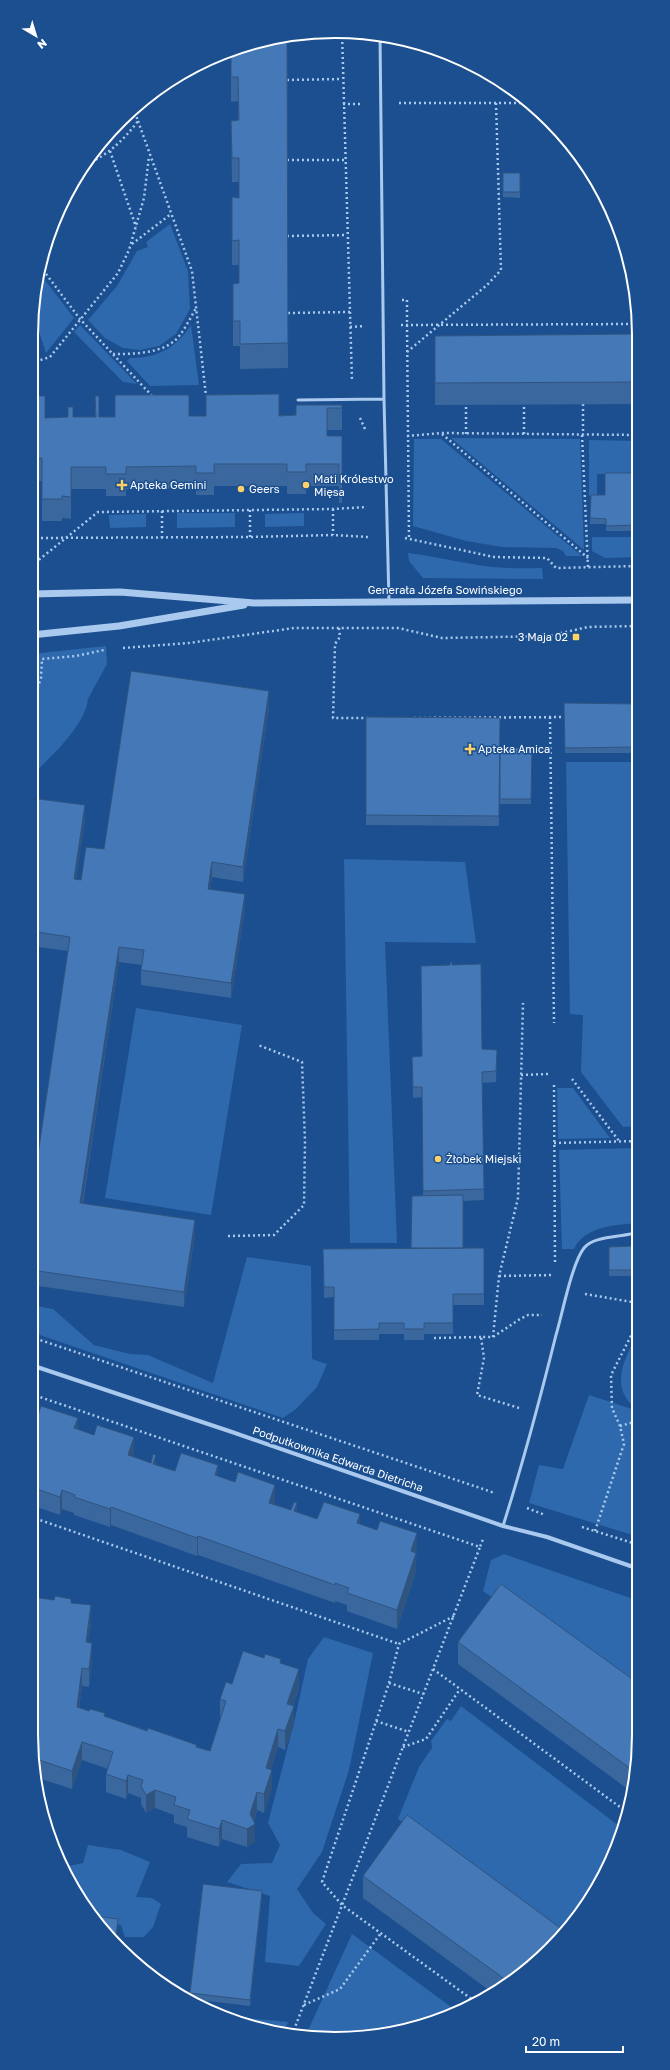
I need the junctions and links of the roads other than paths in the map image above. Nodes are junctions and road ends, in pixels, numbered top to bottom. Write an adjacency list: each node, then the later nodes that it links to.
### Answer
1 (380, 42): 2 (lane)
2 (384, 399): 3 (lane); 6 (lane)
3 (298, 400)
4 (38, 594): 7 (street, Generała Józefa Sowińskiego)
5 (632, 600): 6 (street, Generała Józefa Sowińskiego)
6 (389, 602): 7 (street, Generała Józefa Sowińskiego)
7 (254, 603): 8 (street, Generała Józefa Sowińskiego)
8 (38, 634)
9 (630, 1234): 11 (lane)
10 (38, 1367): 11 (street, Podpułkownika Edwarda Dietricha)
11 (503, 1526): 12 (street, Podpułkownika Edwarda Dietricha)
12 (632, 1567)

